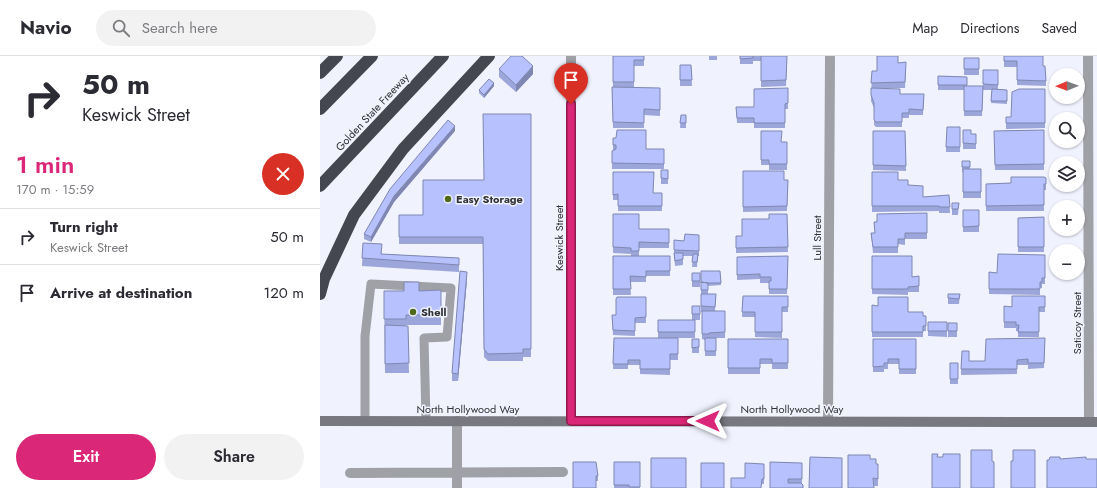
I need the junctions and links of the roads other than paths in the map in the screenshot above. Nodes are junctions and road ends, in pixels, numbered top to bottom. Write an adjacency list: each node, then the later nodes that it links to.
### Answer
1 (337, 56): 8 (highway)
2 (372, 56): 9 (highway)
3 (443, 56): 10 (highway, Golden State Freeway)
4 (489, 56): 11 (highway)
5 (571, 56): 17 (street, Keswick Street)
6 (830, 56): 13 (street, Lull Street)
7 (1088, 56): 18 (street, Saticoy Street)
8 (320, 73)
9 (320, 109)
10 (320, 186)
11 (320, 294)
12 (320, 420): 14 (main road, North Hollywood Way)
13 (828, 420): 17 (main road, North Hollywood Way); 18 (main road, North Hollywood Way)
14 (365, 421): 15 (main road, North Hollywood Way); 15 (lane)
15 (426, 421): 16 (main road, North Hollywood Way)
16 (457, 421): 17 (main road, North Hollywood Way); 19 (street)
17 (571, 421)
18 (1093, 422)
19 (457, 472): 20 (street); 21 (street); 22 (street)
20 (563, 472)
21 (350, 473)
22 (457, 488)

